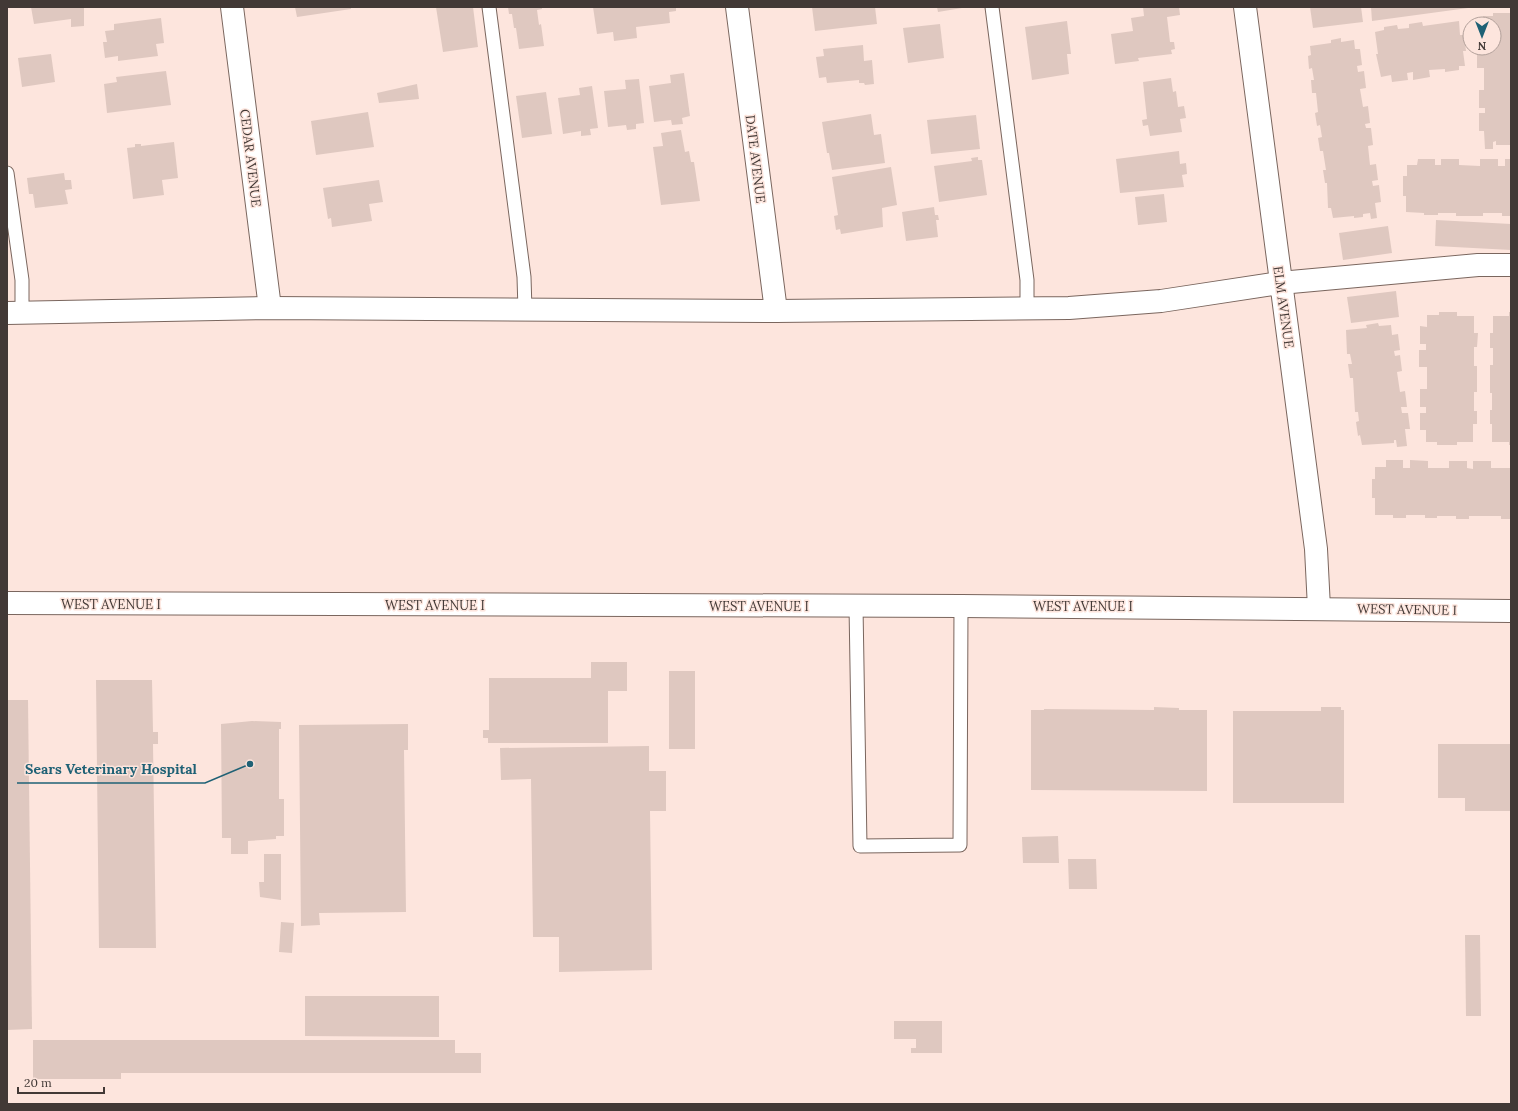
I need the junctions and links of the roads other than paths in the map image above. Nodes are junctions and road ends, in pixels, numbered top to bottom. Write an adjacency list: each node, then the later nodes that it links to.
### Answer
1 (232, 7): 9 (street, CEDAR AVENUE)
2 (488, 7): 11 (lane)
3 (737, 7): 12 (street, DATE AVENUE)
4 (992, 7): 10 (lane)
5 (1245, 7): 8 (street, ELM AVENUE)
6 (7, 173): 13 (lane)
7 (1511, 264): 8 (street)
8 (1280, 284): 10 (street); 17 (street, ELM AVENUE)
9 (270, 308): 11 (street); 13 (street)
10 (1027, 308): 12 (street)
11 (525, 310): 12 (street)
12 (776, 311)
13 (14, 313)
14 (7, 603): 15 (street, WEST AVENUE I)
15 (856, 606): 16 (street, WEST AVENUE I); 16 (lane)
16 (961, 606): 17 (street, WEST AVENUE I)
17 (1319, 608): 18 (street, WEST AVENUE I)
18 (1511, 611)

